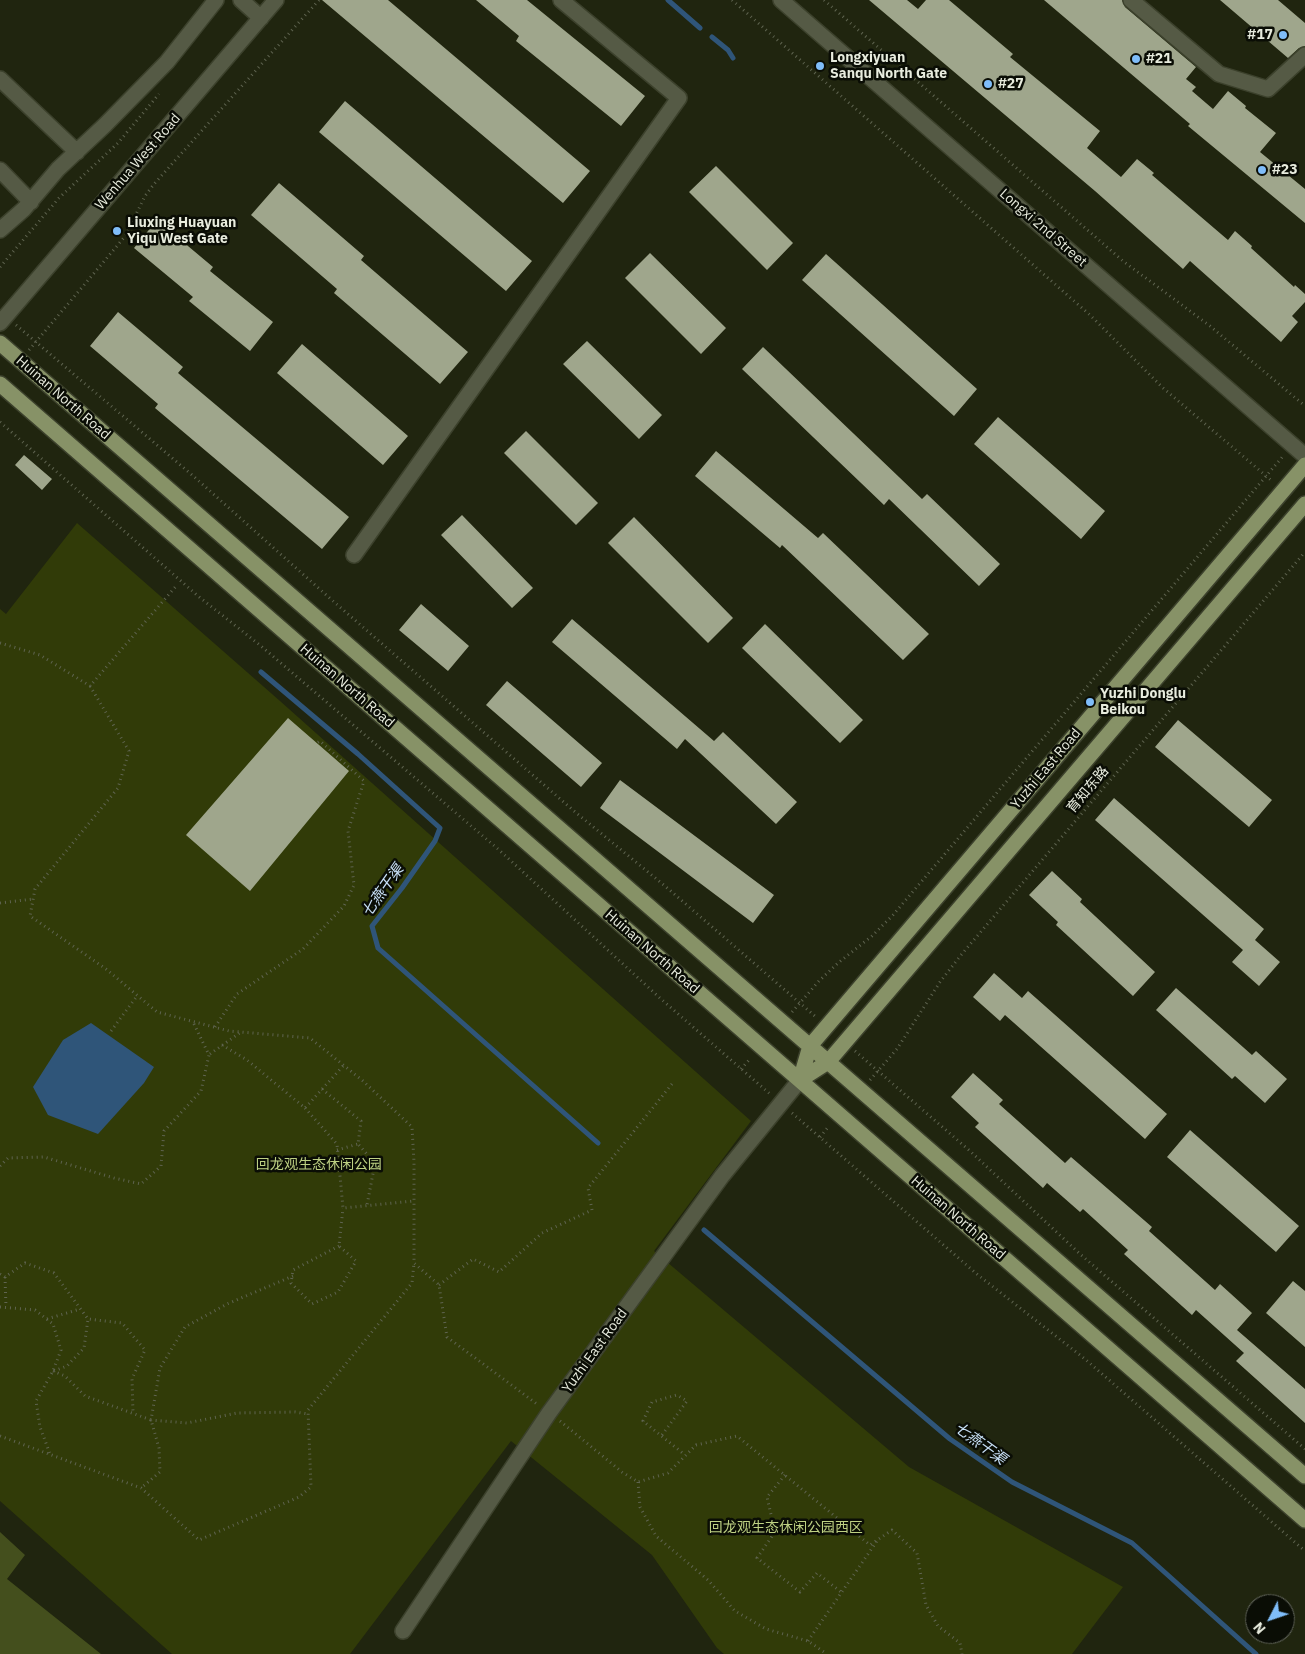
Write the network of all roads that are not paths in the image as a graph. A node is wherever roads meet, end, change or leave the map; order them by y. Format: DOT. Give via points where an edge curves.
graph roads {
  1 [pos="216,0"];
  2 [pos="241,0"];
  3 [pos="276,0"];
  4 [pos="561,0"];
  5 [pos="781,0"];
  6 [pos="1131,0"];
  7 [pos="261,18"];
  8 [pos="1305,55"];
  9 [pos="0,79"];
  10 [pos="77,152"];
  11 [pos="0,170"];
  12 [pos="31,202"];
  13 [pos="0,230"];
  14 [pos="3,320"];
  15 [pos="0,343"];
  16 [pos="0,384"];
  17 [pos="1305,456"];
  18 [pos="1305,465"];
  19 [pos="1305,504"];
  20 [pos="354,555"];
  21 [pos="810,1046"];
  22 [pos="828,1062"];
  23 [pos="800,1080"];
  24 [pos="1305,1476"];
  25 [pos="1305,1520"];
  26 [pos="403,1631"];
  1 -- 10 [label="street" via="167,62"];
  2 -- 7 [label="street"];
  3 -- 7 [label="street, Wenhua West Road"];
  4 -- 20 [label="street" via="679,98"];
  5 -- 17 [label="street, Longxi 2nd Street"];
  6 -- 8 [label="street" via="1219,74 1268,89"];
  7 -- 14 [label="street, Wenhua West Road"];
  9 -- 10 [label="street"];
  10 -- 12 [label="street"];
  11 -- 12 [label="street"];
  12 -- 13 [label="street"];
  15 -- 21 [label="main road, Huinan North Road"];
  16 -- 23 [label="main road, Huinan North Road"];
  18 -- 21 [label="main road, Yuzhi East Road"];
  19 -- 22 [label="main road, Yuzhi East Road"];
  21 -- 22 [label="main road, Huinan North Road"];
  21 -- 23 [label="main road, Yuzhi East Road"];
  22 -- 23 [label="main road, Yuzhi East Road"];
  22 -- 24 [label="main road, Huinan North Road"];
  23 -- 25 [label="main road, Huinan North Road"];
  23 -- 26 [label="street, Yuzhi East Road" via="722,1176 549,1413"];
}
